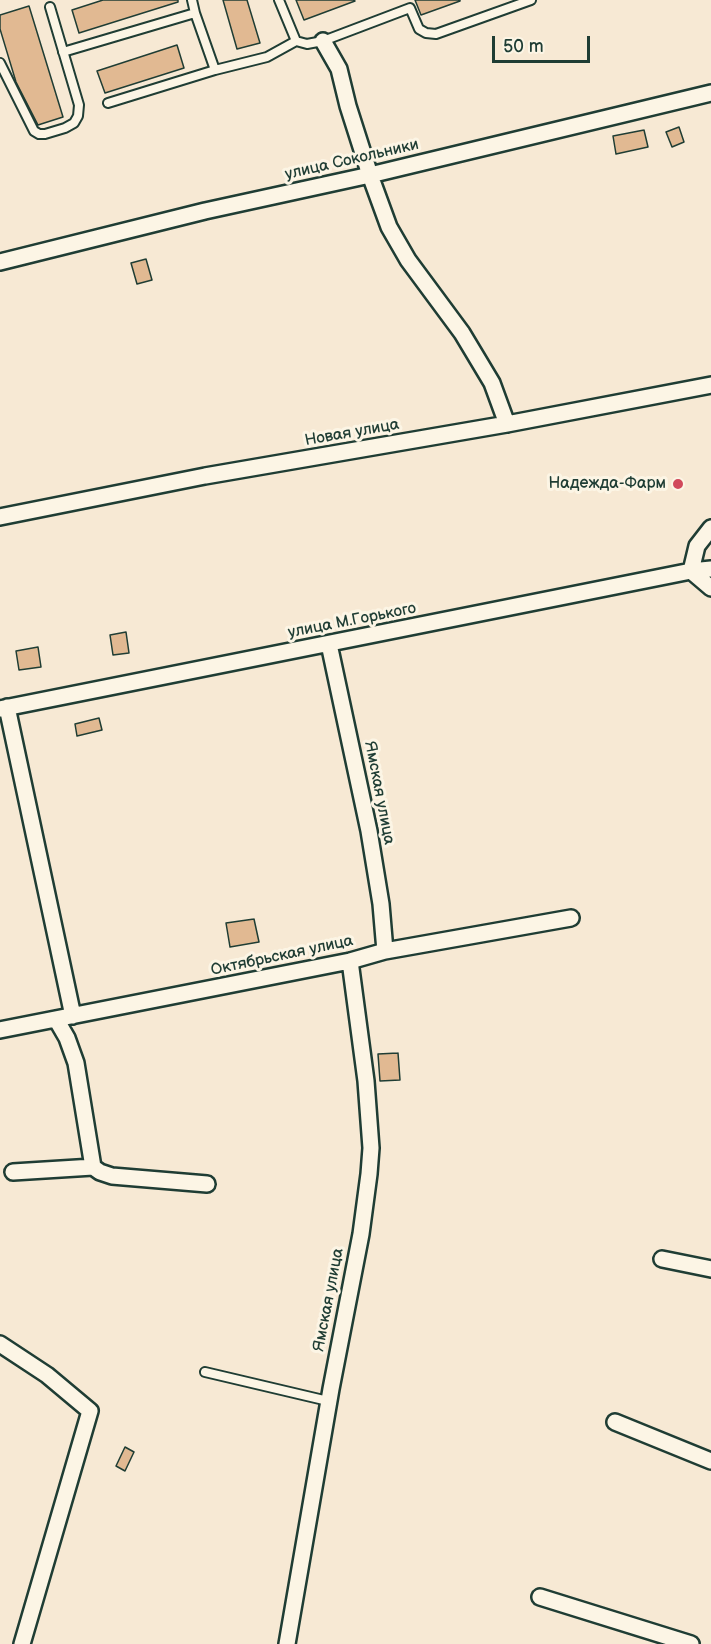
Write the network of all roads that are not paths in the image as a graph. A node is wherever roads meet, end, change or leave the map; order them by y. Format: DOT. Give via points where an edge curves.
graph roads {
  1 [pos="192,0"];
  2 [pos="279,0"];
  3 [pos="404,0"];
  4 [pos="528,0"];
  5 [pos="50,7"];
  6 [pos="410,8"];
  7 [pos="195,13"];
  8 [pos="296,41"];
  9 [pos="323,41"];
  10 [pos="63,52"];
  11 [pos="0,63"];
  12 [pos="215,70"];
  13 [pos="711,93"];
  14 [pos="108,104"];
  15 [pos="370,176"];
  16 [pos="0,262"];
  17 [pos="711,385"];
  18 [pos="507,424"];
  19 [pos="0,518"];
  20 [pos="711,528"];
  21 [pos="711,569"];
  22 [pos="691,571"];
  23 [pos="711,588"];
  24 [pos="329,644"];
  25 [pos="3,708"];
  26 [pos="570,918"];
  27 [pos="385,951"];
  28 [pos="350,961"];
  29 [pos="73,1016"];
  30 [pos="56,1019"];
  31 [pos="0,1030"];
  32 [pos="93,1167"];
  33 [pos="13,1172"];
  34 [pos="207,1184"];
  35 [pos="662,1259"];
  36 [pos="711,1269"];
  37 [pos="0,1344"];
  38 [pos="205,1372"];
  39 [pos="328,1401"];
  40 [pos="615,1422"];
  41 [pos="711,1461"];
  42 [pos="540,1597"];
  43 [pos="22,1644"];
  44 [pos="287,1644"];
  45 [pos="690,1644"];
  1 -- 7 [label="lane"];
  2 -- 8 [label="lane"];
  3 -- 6 [label="lane"];
  4 -- 6 [label="lane" via="436,34 419,29"];
  5 -- 10 [label="lane"];
  6 -- 9 [label="lane"];
  7 -- 10 [label="lane"];
  7 -- 12 [label="lane"];
  8 -- 9 [label="lane"];
  8 -- 12 [label="lane" via="267,57"];
  9 -- 15 [label="street" via="339,69"];
  10 -- 11 [label="lane" via="79,105 78,116 65,128 45,134 34,131"];
  12 -- 14 [label="lane"];
  13 -- 15 [label="street, улица Сокольники"];
  15 -- 16 [label="street, улица Сокольники" via="205,211"];
  15 -- 18 [label="street" via="389,227 492,383"];
  17 -- 18 [label="street, Новая улица"];
  18 -- 19 [label="street, Новая улица" via="205,476"];
  20 -- 22 [label="street" via="697,546"];
  21 -- 22 [label="street, улица М.Горького"];
  22 -- 23 [label="street"];
  22 -- 24 [label="street, улица М.Горького"];
  24 -- 25 [label="street, улица М.Горького"];
  24 -- 27 [label="street, Ямская улица" via="369,831"];
  25 -- 29 [label="street"];
  26 -- 27 [label="street, Октябрьская улица"];
  27 -- 28 [label="street, Октябрьская улица"];
  28 -- 29 [label="street, Октябрьская улица"];
  28 -- 39 [label="street, Ямская улица" via="371,1148 361,1234"];
  29 -- 30 [label="street, Октябрьская улица"];
  30 -- 31 [label="street, Октябрьская улица"];
  30 -- 32 [label="street" via="76,1064"];
  32 -- 33 [label="street"];
  32 -- 34 [label="street" via="112,1176"];
  35 -- 36 [label="street"];
  37 -- 43 [label="street" via="47,1375 90,1412"];
  38 -- 39 [label="lane"];
  39 -- 44 [label="street, Ямская улица"];
  40 -- 41 [label="street"];
  42 -- 45 [label="street"];
}
